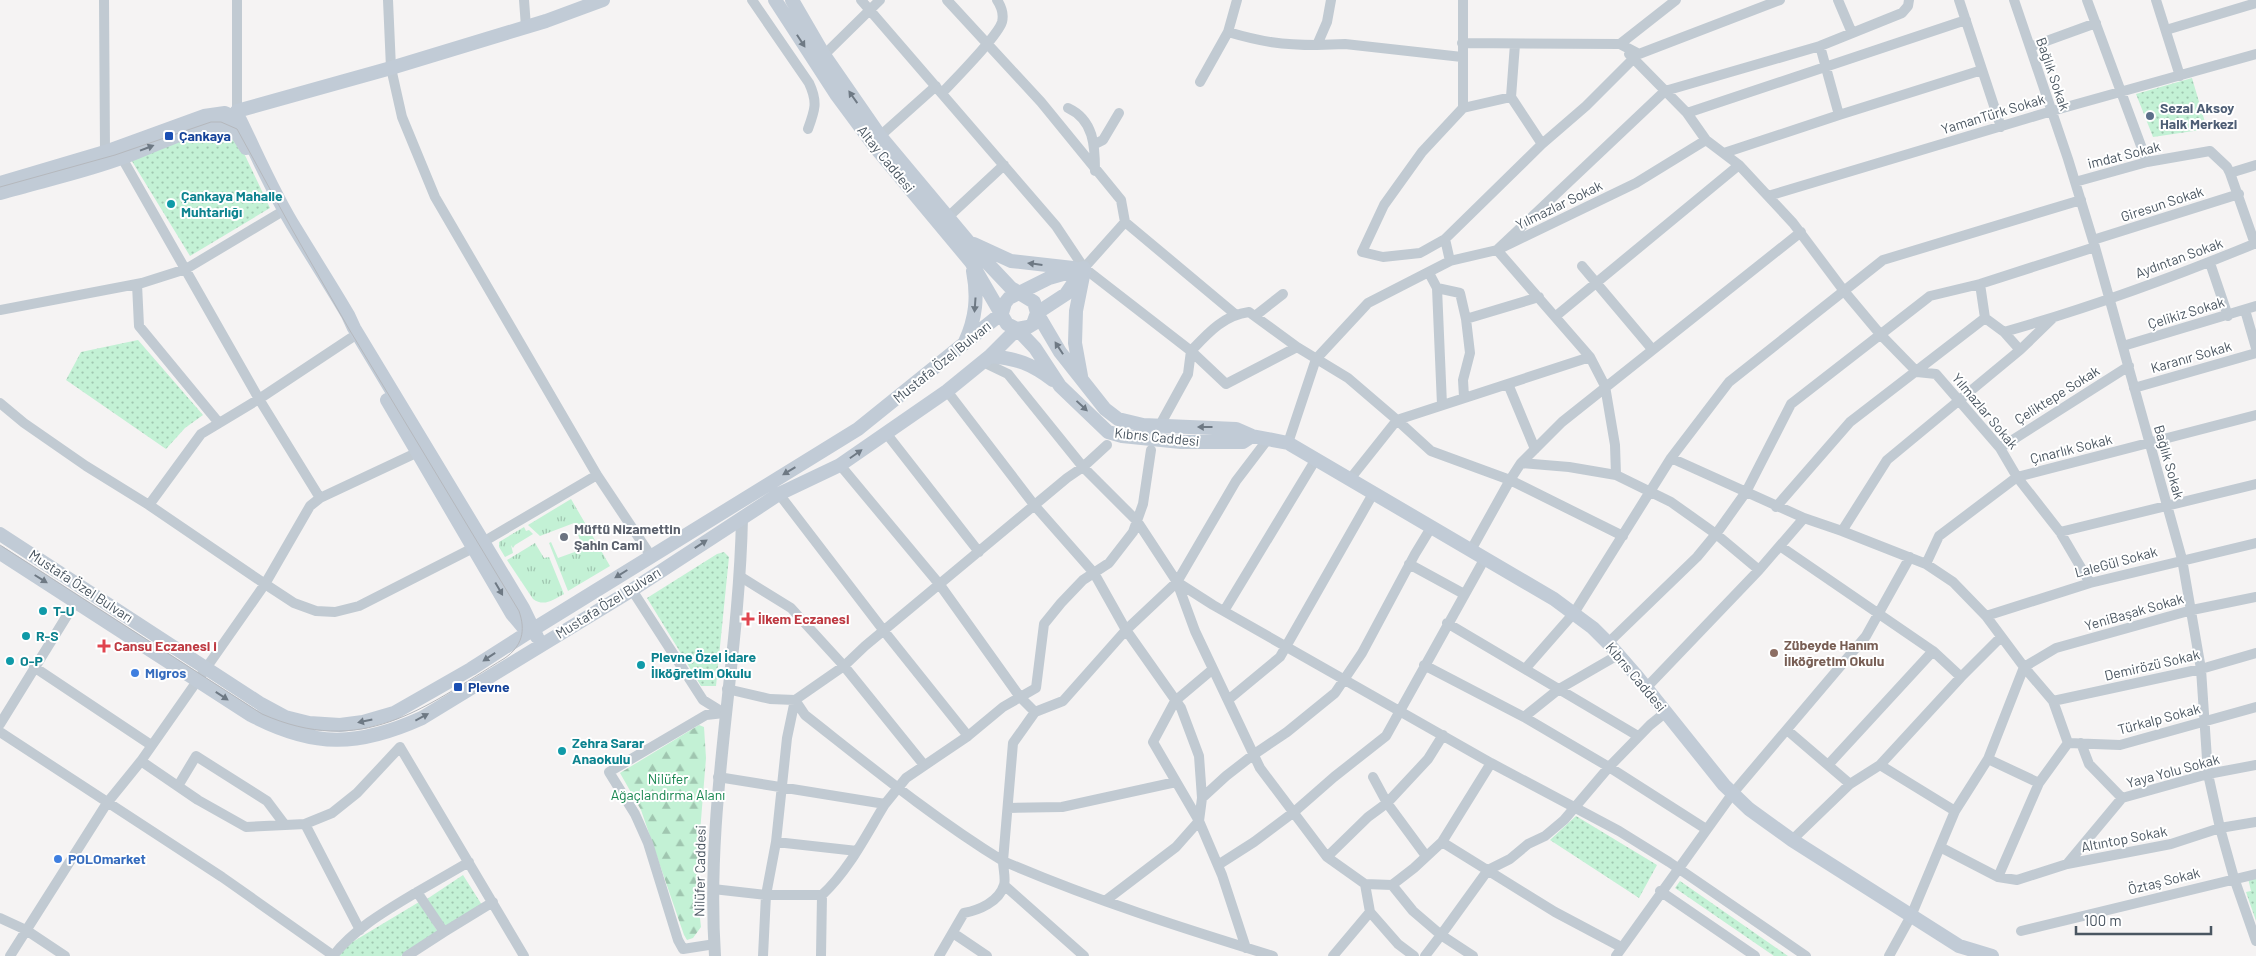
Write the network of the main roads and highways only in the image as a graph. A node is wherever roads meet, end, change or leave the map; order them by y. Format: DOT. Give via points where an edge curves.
graph roads {
  1 [pos="603,0"];
  2 [pos="775,0"];
  3 [pos="792,0"];
  4 [pos="233,119"];
  5 [pos="0,183"];
  6 [pos="0,193"];
  7 [pos="970,242"];
  8 [pos="971,262"];
  9 [pos="1084,268"];
  10 [pos="1019,295"];
  11 [pos="1002,313"];
  12 [pos="1037,313"];
  13 [pos="1017,329"];
  14 [pos="963,345"];
  15 [pos="986,359"];
  16 [pos="1082,379"];
  17 [pos="1060,386"];
  18 [pos="1252,436"];
  19 [pos="0,534"];
  20 [pos="479,545"];
  21 [pos="0,553"];
  22 [pos="532,630"];
  23 [pos="541,644"];
  24 [pos="1992,956"];
  1 -- 4 [label="main road"];
  2 -- 8 [label="main road, Altay Caddesi, one-way" via="836,94 876,148"];
  7 -- 3 [label="main road, Altay Caddesi, one-way" via="880,136 824,55"];
  4 -- 5 [label="main road" via="225,113 204,116 105,152"];
  6 -- 4 [label="main road, one-way" via="122,158 208,127 223,126"];
  4 -- 20 [label="main road" via="278,214 416,452"];
  4 -- 20 [label="main road" via="240,120 296,231"];
  9 -- 7 [label="main road, one-way" via="1011,260"];
  7 -- 10 [label="main road, Altay Caddesi"];
  8 -- 11 [label="main road, Altay Caddesi"];
  8 -- 14 [label="main road, one-way" via="976,309 973,325"];
  9 -- 10 [label="main road, Mustafa Özel Bulvarı" via="1050,278"];
  9 -- 12 [label="main road, Mustafa Özel Bulvarı" via="1066,294"];
  9 -- 16 [label="main road" via="1076,311 1075,344"];
  10 -- 11 [label="main road, Mustafa Özel Bulvarı" via="1005,303"];
  10 -- 12 [label="main road" via="1034,302"];
  11 -- 13 [label="main road" via="1006,324"];
  11 -- 14 [label="main road, Mustafa Özel Bulvarı"];
  12 -- 13 [label="main road, Mustafa Özel Bulvarı" via="1033,324"];
  16 -- 12 [label="main road, Kıbrıs Caddesi, one-way" via="1060,352"];
  13 -- 15 [label="main road, Mustafa Özel Bulvarı"];
  13 -- 17 [label="main road, Kıbrıs Caddesi" via="1035,348"];
  14 -- 22 [label="main road, Mustafa Özel Bulvarı, one-way" via="858,429"];
  15 -- 17 [label="main road" via="1016,358"];
  23 -- 15 [label="main road, Mustafa Özel Bulvarı, one-way" via="632,590 779,494 840,465 947,391"];
  18 -- 16 [label="main road, Kıbrıs Caddesi, one-way" via="1236,429 1143,425 1118,419"];
  17 -- 18 [label="main road, Kıbrıs Caddesi, one-way" via="1108,432 1122,436 1181,442 1243,442"];
  18 -- 24 [label="main road, Kıbrıs Caddesi" via="1288,443 1574,613 1608,643 1732,793 1749,809 1959,946"];
  22 -- 19 [label="main road, Mustafa Özel Bulvarı, one-way" via="471,670 394,713 340,725 309,723 261,704"];
  20 -- 22 [label="main road" via="517,620"];
  21 -- 23 [label="main road, Mustafa Özel Bulvarı, one-way" via="251,715 300,736 328,740 362,738 392,731 422,718"];
  22 -- 23 [label="main road"];
}
